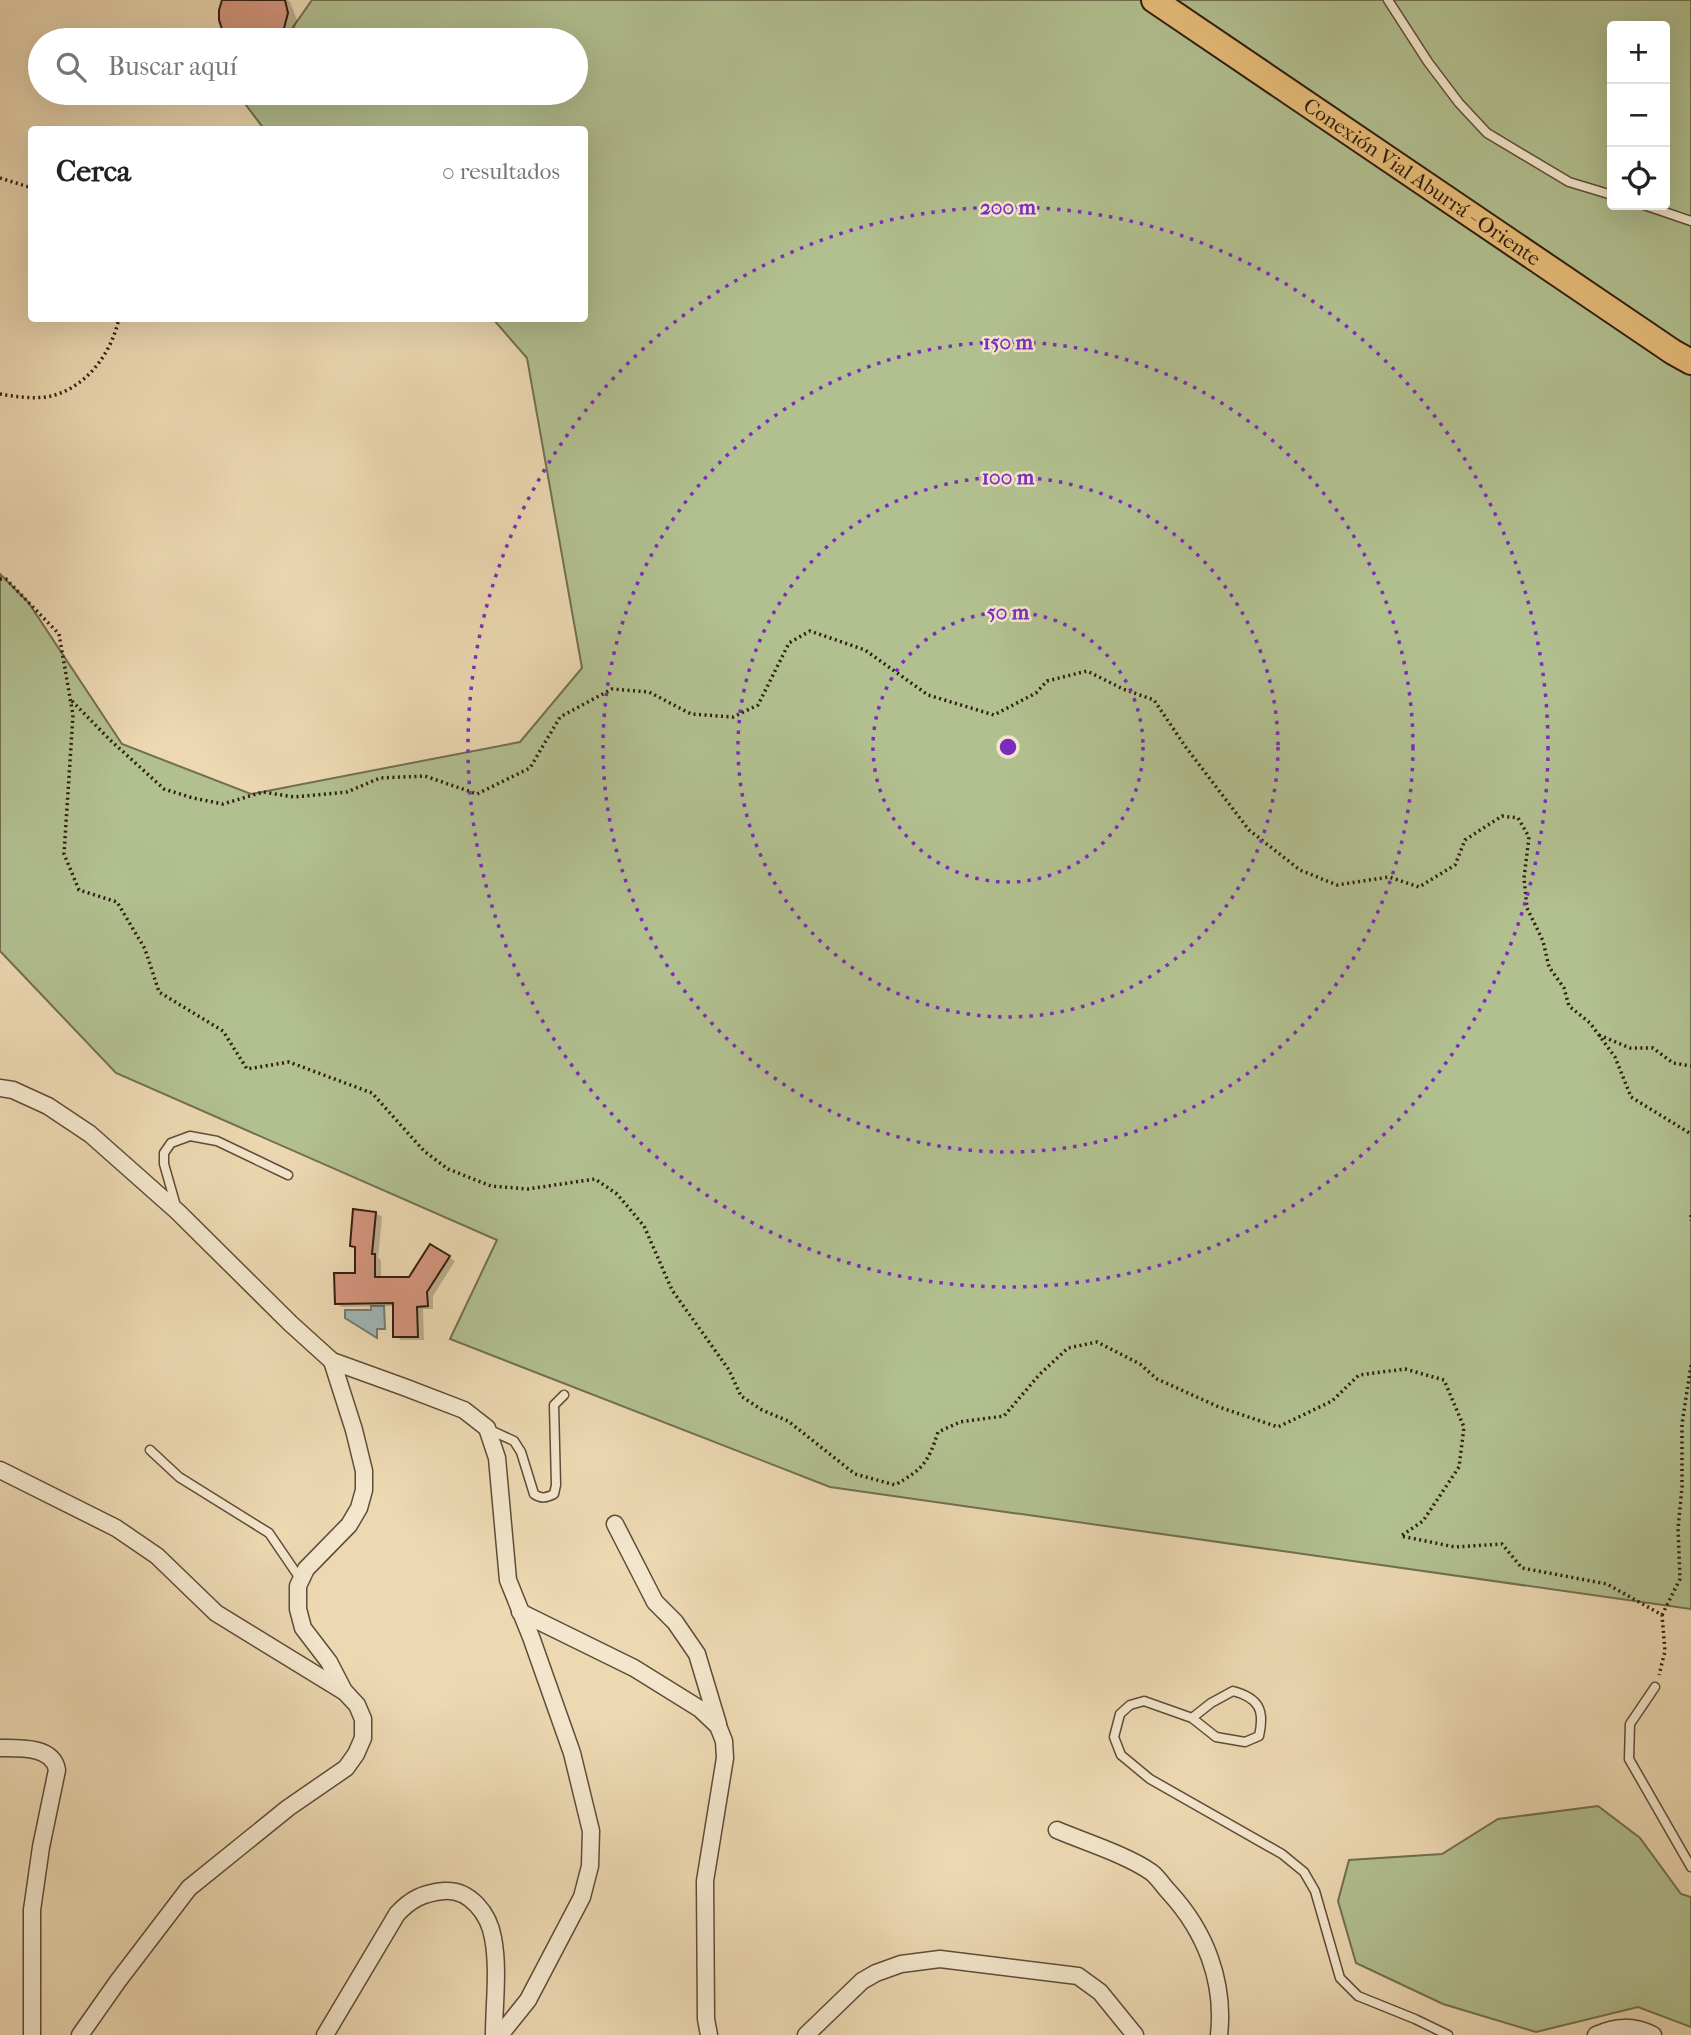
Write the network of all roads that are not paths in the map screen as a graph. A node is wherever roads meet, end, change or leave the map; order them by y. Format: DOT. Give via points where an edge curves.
graph roads {
  1 [pos="1154,0"];
  2 [pos="1388,0"];
  3 [pos="1607,193"];
  4 [pos="1659,210"];
  5 [pos="1691,221"];
  6 [pos="1691,362"];
  7 [pos="0,1088"];
  8 [pos="288,1175"];
  9 [pos="178,1212"];
  10 [pos="332,1361"];
  11 [pos="564,1395"];
  12 [pos="487,1428"];
  13 [pos="150,1450"];
  14 [pos="0,1469"];
  15 [pos="615,1524"];
  16 [pos="300,1580"];
  17 [pos="520,1612"];
  18 [pos="1655,1687"];
  19 [pos="344,1691"];
  20 [pos="1192,1718"];
  21 [pos="718,1726"];
  22 [pos="0,1748"];
  23 [pos="1057,1830"];
  24 [pos="1691,1867"];
  25 [pos="32,2035"];
  26 [pos="80,2035"];
  27 [pos="325,2035"];
  28 [pos="494,2035"];
  29 [pos="500,2035"];
  30 [pos="709,2035"];
  31 [pos="806,2035"];
  32 [pos="1135,2035"];
  33 [pos="1219,2035"];
  34 [pos="1448,2035"];
  35 [pos="1596,2035"];
  36 [pos="1653,2035"];
  1 -- 6 [label="main road, Conexión Vial Aburrá - Oriente"];
  2 -- 3 [label="lane" via="1459,103 1487,133 1569,182"];
  4 -- 5 [label="lane"];
  7 -- 9 [label="street" via="48,1106 90,1134"];
  8 -- 9 [label="lane" via="217,1141 190,1136 170,1143 164,1153"];
  9 -- 10 [label="street"];
  10 -- 12 [label="street" via="464,1410"];
  10 -- 16 [label="street" via="354,1430 365,1490 349,1525"];
  11 -- 12 [label="lane" via="554,1405 556,1485 547,1498 534,1494 514,1441"];
  12 -- 17 [label="street" via="497,1458 508,1580"];
  13 -- 16 [label="lane" via="180,1477 269,1533"];
  14 -- 19 [label="street" via="116,1528 157,1556 216,1613"];
  15 -- 21 [label="street" via="656,1602 697,1654"];
  16 -- 19 [label="street" via="298,1609 303,1628"];
  17 -- 21 [label="street" via="634,1668 700,1709"];
  17 -- 29 [label="street" via="572,1754 591,1831 590,1866 582,1897 528,2000"];
  18 -- 24 [label="lane" via="1630,1724 1629,1759"];
  19 -- 26 [label="street" via="363,1719 363,1738 346,1768 189,1888"];
  20 -- 20 [label="lane" via="1216,1737 1245,1741 1259,1735 1262,1721 1259,1706 1247,1695 1233,1691"];
  20 -- 34 [label="lane" via="1144,1702 1130,1705 1120,1714 1114,1737 1121,1755 1150,1779 1282,1854 1304,1872 1315,1891 1340,1978 1358,1996"];
  21 -- 30 [label="street" via="725,1758 705,1881"];
  22 -- 25 [label="street" via="35,1750 52,1758 57,1770 32,1910"];
  23 -- 33 [label="street" via="1152,1873 1185,1909 1205,1942 1215,1976"];
  27 -- 28 [label="street" via="397,1914 410,1900 453,1891 470,1897 486,1916 493,1937"];
  31 -- 32 [label="street" via="876,1973 940,1959 1078,1976 1100,1992"];
  35 -- 36 [label="street" via="1621,2027"];
}
